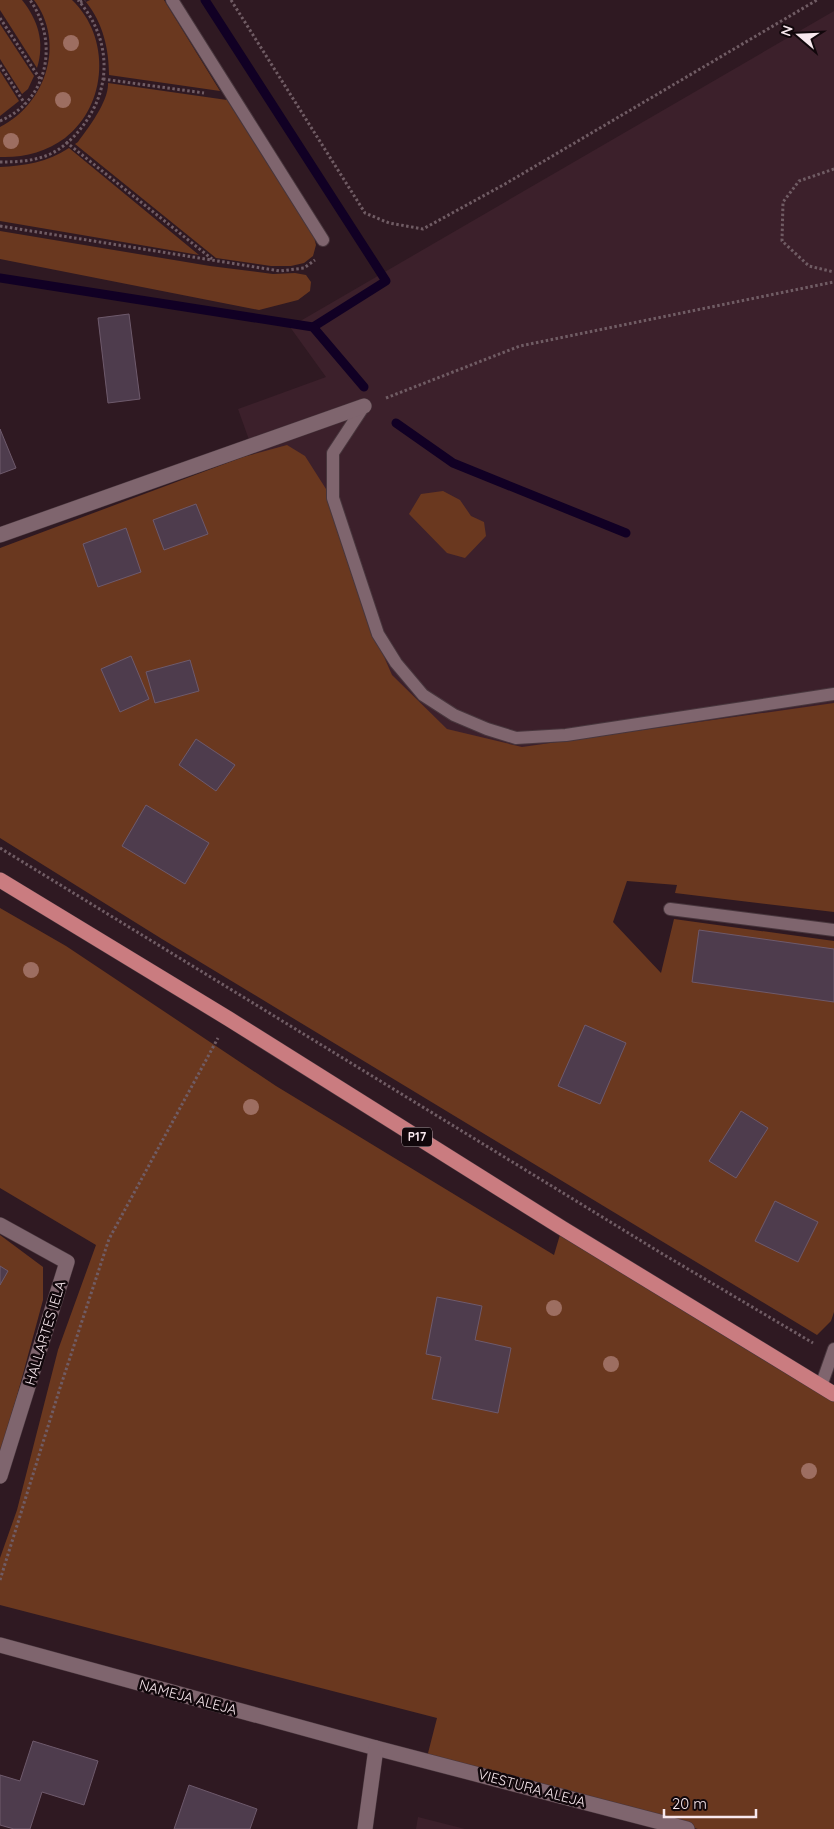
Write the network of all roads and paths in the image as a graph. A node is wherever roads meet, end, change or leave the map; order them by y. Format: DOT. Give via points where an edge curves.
graph roads {
  1 [pos="30,0"];
  2 [pos="85,0"];
  3 [pos="172,0"];
  4 [pos="231,0"];
  5 [pos="817,0"];
  6 [pos="79,1"];
  7 [pos="0,18"];
  8 [pos="0,65"];
  9 [pos="40,79"];
  10 [pos="103,79"];
  11 [pos="233,96"];
  12 [pos="25,104"];
  13 [pos="0,121"];
  14 [pos="66,142"];
  15 [pos="0,162"];
  16 [pos="834,169"];
  17 [pos="0,226"];
  18 [pos="323,240"];
  19 [pos="214,260"];
  20 [pos="834,272"];
  21 [pos="834,282"];
  22 [pos="364,406"];
  23 [pos="0,535"];
  24 [pos="834,694"];
  25 [pos="0,848"];
  26 [pos="0,880"];
  27 [pos="670,908"];
  28 [pos="834,930"];
  29 [pos="228,1019"];
  30 [pos="0,1226"];
  31 [pos="798,1334"];
  32 [pos="834,1349"];
  33 [pos="821,1386"];
  34 [pos="834,1394"];
  35 [pos="0,1476"];
  36 [pos="0,1580"];
  37 [pos="0,1646"];
  38 [pos="376,1748"];
  39 [pos="365,1829"];
  40 [pos="687,1829"];
  1 -- 9 [label="path" via="41,16 46,32 47,49"];
  2 -- 6 [label="path"];
  3 -- 11 [label="lane"];
  4 -- 5 [label="path" via="365,213 389,223 423,228 505,184"];
  6 -- 10 [label="path" via="99,33 104,53"];
  7 -- 9 [label="path"];
  8 -- 12 [label="path"];
  9 -- 12 [label="path"];
  10 -- 11 [label="path"];
  10 -- 14 [label="path" via="90,116"];
  11 -- 18 [label="lane"];
  12 -- 13 [label="path"];
  14 -- 15 [label="path" via="38,158"];
  14 -- 19 [label="path"];
  16 -- 20 [label="path" via="799,181 783,202 782,241 809,266"];
  17 -- 19 [label="path"];
  18 -- 19 [label="path" via="320,256 304,268 280,271"];
  21 -- 22 [label="path" via="520,346"];
  22 -- 23 [label="street"];
  22 -- 24 [label="lane" via="332,453 333,498 378,634 396,663 423,695 454,714 516,738 566,735"];
  25 -- 31 [label="path"];
  26 -- 29 [label="main road, P17"];
  27 -- 28 [label="lane"];
  29 -- 33 [label="main road, P17"];
  29 -- 36 [label="path" via="110,1239"];
  30 -- 35 [label="street, HALLARTES IELA" via="67,1262"];
  32 -- 33 [label="lane"];
  33 -- 34 [label="main road, P17"];
  37 -- 38 [label="street, NAMEJA ALEJA"];
  38 -- 39 [label="street"];
  38 -- 40 [label="street, VIESTURA ALEJA"];
}
